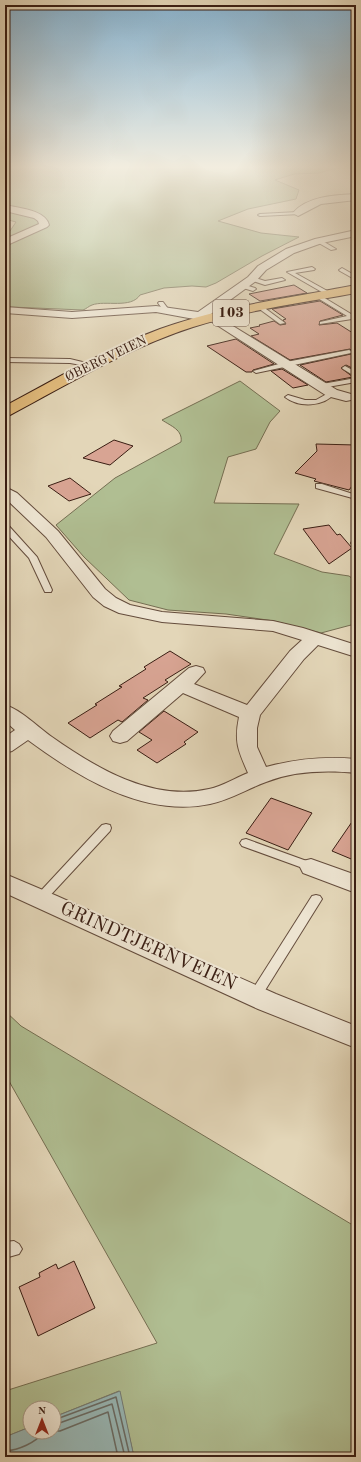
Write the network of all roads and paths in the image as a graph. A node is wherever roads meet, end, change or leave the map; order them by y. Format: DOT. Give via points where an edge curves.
graph roads {
  1 [pos="22,235"];
  2 [pos="350,235"];
  3 [pos="319,241"];
  4 [pos="5,243"];
  5 [pos="333,249"];
  6 [pos="312,269"];
  7 [pos="342,270"];
  8 [pos="356,278"];
  9 [pos="282,280"];
  10 [pos="252,284"];
  11 [pos="356,289"];
  12 [pos="323,295"];
  13 [pos="260,307"];
  14 [pos="5,310"];
  15 [pos="204,318"];
  16 [pos="355,319"];
  17 [pos="282,323"];
  18 [pos="322,323"];
  19 [pos="338,326"];
  20 [pos="349,352"];
  21 [pos="5,360"];
  22 [pos="287,364"];
  23 [pos="92,365"];
  24 [pos="345,368"];
  25 [pos="256,372"];
  26 [pos="356,375"];
  27 [pos="356,380"];
  28 [pos="327,389"];
  29 [pos="288,397"];
  30 [pos="351,397"];
  31 [pos="5,412"];
  32 [pos="319,486"];
  33 [pos="5,492"];
  34 [pos="356,496"];
  35 [pos="5,527"];
  36 [pos="48,590"];
  37 [pos="314,638"];
  38 [pos="356,651"];
  39 [pos="196,672"];
  40 [pos="180,685"];
  41 [pos="5,711"];
  42 [pos="250,714"];
  43 [pos="28,730"];
  44 [pos="120,736"];
  45 [pos="5,746"];
  46 [pos="356,766"];
  47 [pos="260,776"];
  48 [pos="106,828"];
  49 [pos="246,843"];
  50 [pos="311,867"];
  51 [pos="5,883"];
  52 [pos="356,884"];
  53 [pos="41,898"];
  54 [pos="316,899"];
  55 [pos="256,996"];
  56 [pos="356,1037"];
  1 -- 4 [label="street"];
  2 -- 3 [label="street"];
  3 -- 5 [label="lane"];
  3 -- 10 [label="street" via="290,251 262,268"];
  6 -- 12 [label="lane" via="290,272"];
  7 -- 8 [label="lane"];
  9 -- 10 [label="lane"];
  10 -- 15 [label="street" via="242,286"];
  11 -- 12 [label="main road, ØBERGVEIEN / 103"];
  12 -- 13 [label="main road, ØBERGVEIEN / 103"];
  12 -- 16 [label="lane"];
  13 -- 15 [label="main road, ØBERGVEIEN / 103"];
  13 -- 17 [label="lane"];
  14 -- 15 [label="street, ØBERGVEIEN" via="72,315 163,306"];
  15 -- 22 [label="street, ØBERGVEIEN"];
  15 -- 23 [label="main road, ØBERGVEIEN / 103" via="150,337"];
  16 -- 18 [label="lane"];
  16 -- 19 [label="lane"];
  20 -- 22 [label="lane"];
  21 -- 23 [label="lane"];
  22 -- 25 [label="lane"];
  22 -- 28 [label="street, ØBERGVEIEN"];
  23 -- 31 [label="main road, ØBERGVEIEN / 103"];
  24 -- 26 [label="lane"];
  27 -- 28 [label="lane"];
  28 -- 29 [label="lane" via="327,398 317,402 299,401"];
  28 -- 30 [label="street, ØBERGVEIEN"];
  32 -- 34 [label="lane"];
  33 -- 37 [label="street" via="52,534 99,593 110,602 139,613 273,626"];
  35 -- 36 [label="lane" via="33,557"];
  37 -- 38 [label="street"];
  37 -- 42 [label="street" via="297,655"];
  39 -- 40 [label="street"];
  40 -- 42 [label="street"];
  40 -- 44 [label="street"];
  41 -- 43 [label="street"];
  42 -- 47 [label="street" via="246,728 247,747"];
  43 -- 45 [label="street"];
  43 -- 47 [label="street" via="74,761 107,779 148,795 185,799 212,796"];
  46 -- 47 [label="street" via="307,766"];
  48 -- 53 [label="lane, GRINDTJERNVEIEN"];
  49 -- 50 [label="lane"];
  50 -- 52 [label="street"];
  51 -- 53 [label="street, GRINDTJERNVEIEN"];
  53 -- 55 [label="street, GRINDTJERNVEIEN"];
  54 -- 55 [label="lane, GRINDTJERNVEIEN"];
  55 -- 56 [label="street, GRINDTJERNVEIEN"];
}
